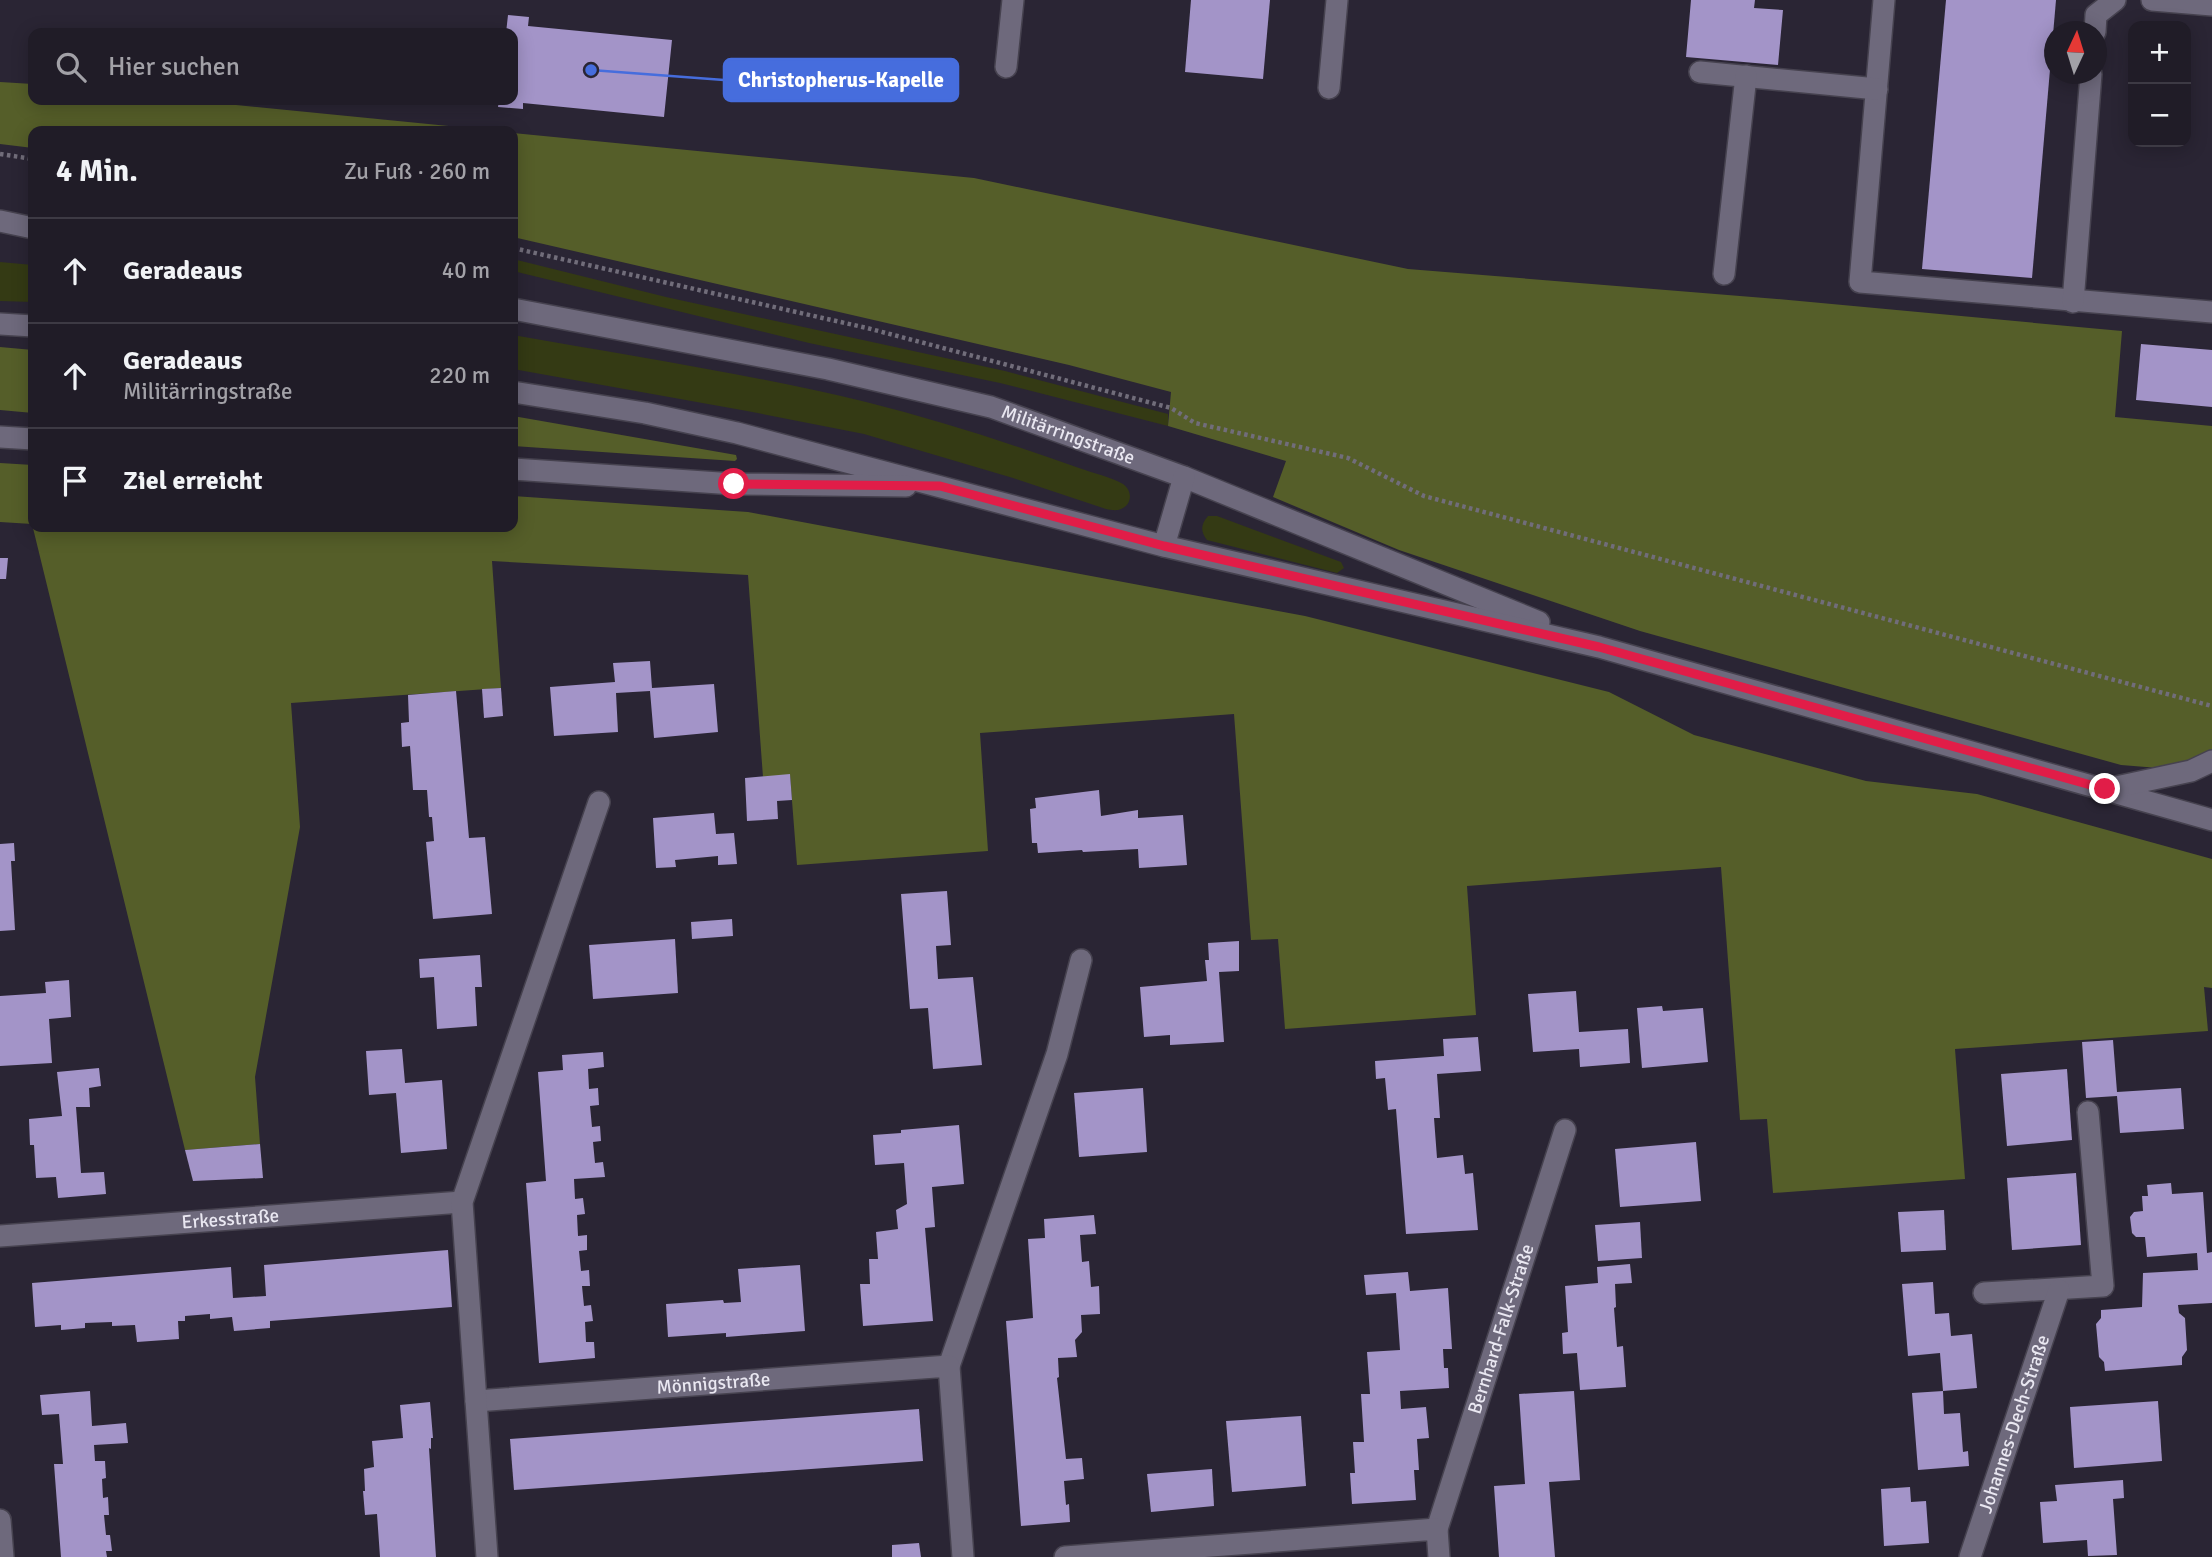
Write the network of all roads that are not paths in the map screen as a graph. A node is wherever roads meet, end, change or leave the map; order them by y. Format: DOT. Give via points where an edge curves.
graph roads {
  1 [pos="1013,0"];
  2 [pos="1337,0"];
  3 [pos="1884,0"];
  4 [pos="2115,0"];
  5 [pos="2152,0"];
  6 [pos="2212,5"];
  7 [pos="2096,21"];
  8 [pos="1006,67"];
  9 [pos="1700,72"];
  10 [pos="1746,76"];
  11 [pos="2090,84"];
  12 [pos="1329,88"];
  13 [pos="1877,89"];
  14 [pos="0,221"];
  15 [pos="28,228"];
  16 [pos="0,229"];
  17 [pos="28,229"];
  18 [pos="1724,274"];
  19 [pos="2073,302"];
  20 [pos="518,310"];
  21 [pos="2212,312"];
  22 [pos="0,324"];
  23 [pos="28,326"];
  24 [pos="518,393"];
  25 [pos="0,437"];
  26 [pos="28,439"];
  27 [pos="518,470"];
  28 [pos="1184,477"];
  29 [pos="940,486"];
  30 [pos="1164,546"];
  31 [pos="1599,647"];
  32 [pos="2212,761"];
  33 [pos="2105,789"];
  34 [pos="599,802"];
  35 [pos="2212,820"];
  36 [pos="1081,960"];
  37 [pos="2088,1112"];
  38 [pos="1565,1130"];
  39 [pos="462,1202"];
  40 [pos="0,1236"];
  41 [pos="2059,1290"];
  42 [pos="1984,1293"];
  43 [pos="949,1366"];
  44 [pos="476,1401"];
  45 [pos="0,1520"];
  46 [pos="1437,1529"];
  47 [pos="3,1557"];
  48 [pos="487,1557"];
  49 [pos="963,1557"];
  50 [pos="1065,1557"];
  51 [pos="1439,1557"];
  52 [pos="1970,1557"];
  1 -- 8 [label="street"];
  2 -- 12 [label="street"];
  3 -- 13 [label="street"];
  4 -- 7 [label="street" via="2096,15"];
  5 -- 6 [label="street"];
  9 -- 10 [label="street"];
  10 -- 13 [label="street"];
  10 -- 18 [label="street"];
  11 -- 19 [label="street"];
  13 -- 19 [label="street" via="1860,282"];
  14 -- 15 [label="street"];
  16 -- 17 [label="street"];
  19 -- 21 [label="street"];
  20 -- 28 [label="street, Militärringstraße" via="828,369 991,407"];
  22 -- 23 [label="street"];
  24 -- 29 [label="street, Militärringstraße" via="737,433"];
  25 -- 26 [label="street"];
  27 -- 29 [label="street" via="734,484"];
  28 -- 30 [label="street"];
  28 -- 31 [label="street, Militärringstraße"];
  29 -- 30 [label="street, Militärringstraße"];
  30 -- 31 [label="street, Militärringstraße"];
  31 -- 33 [label="street, Militärringstraße"];
  32 -- 33 [label="street" via="2191,771"];
  33 -- 35 [label="street, Militärringstraße"];
  34 -- 39 [label="street"];
  36 -- 43 [label="street" via="1057,1054"];
  37 -- 41 [label="street" via="2103,1286"];
  38 -- 46 [label="street, Bernhard-Falk-Straße"];
  39 -- 40 [label="street, Erkesstraße"];
  39 -- 44 [label="street"];
  41 -- 42 [label="street"];
  41 -- 52 [label="street, Johannes-Dech-Straße"];
  43 -- 44 [label="street, Mönnigstraße"];
  43 -- 49 [label="street"];
  44 -- 48 [label="street"];
  45 -- 47 [label="street"];
  46 -- 50 [label="street"];
  46 -- 51 [label="street, Bernhard-Falk-Straße"];
}
